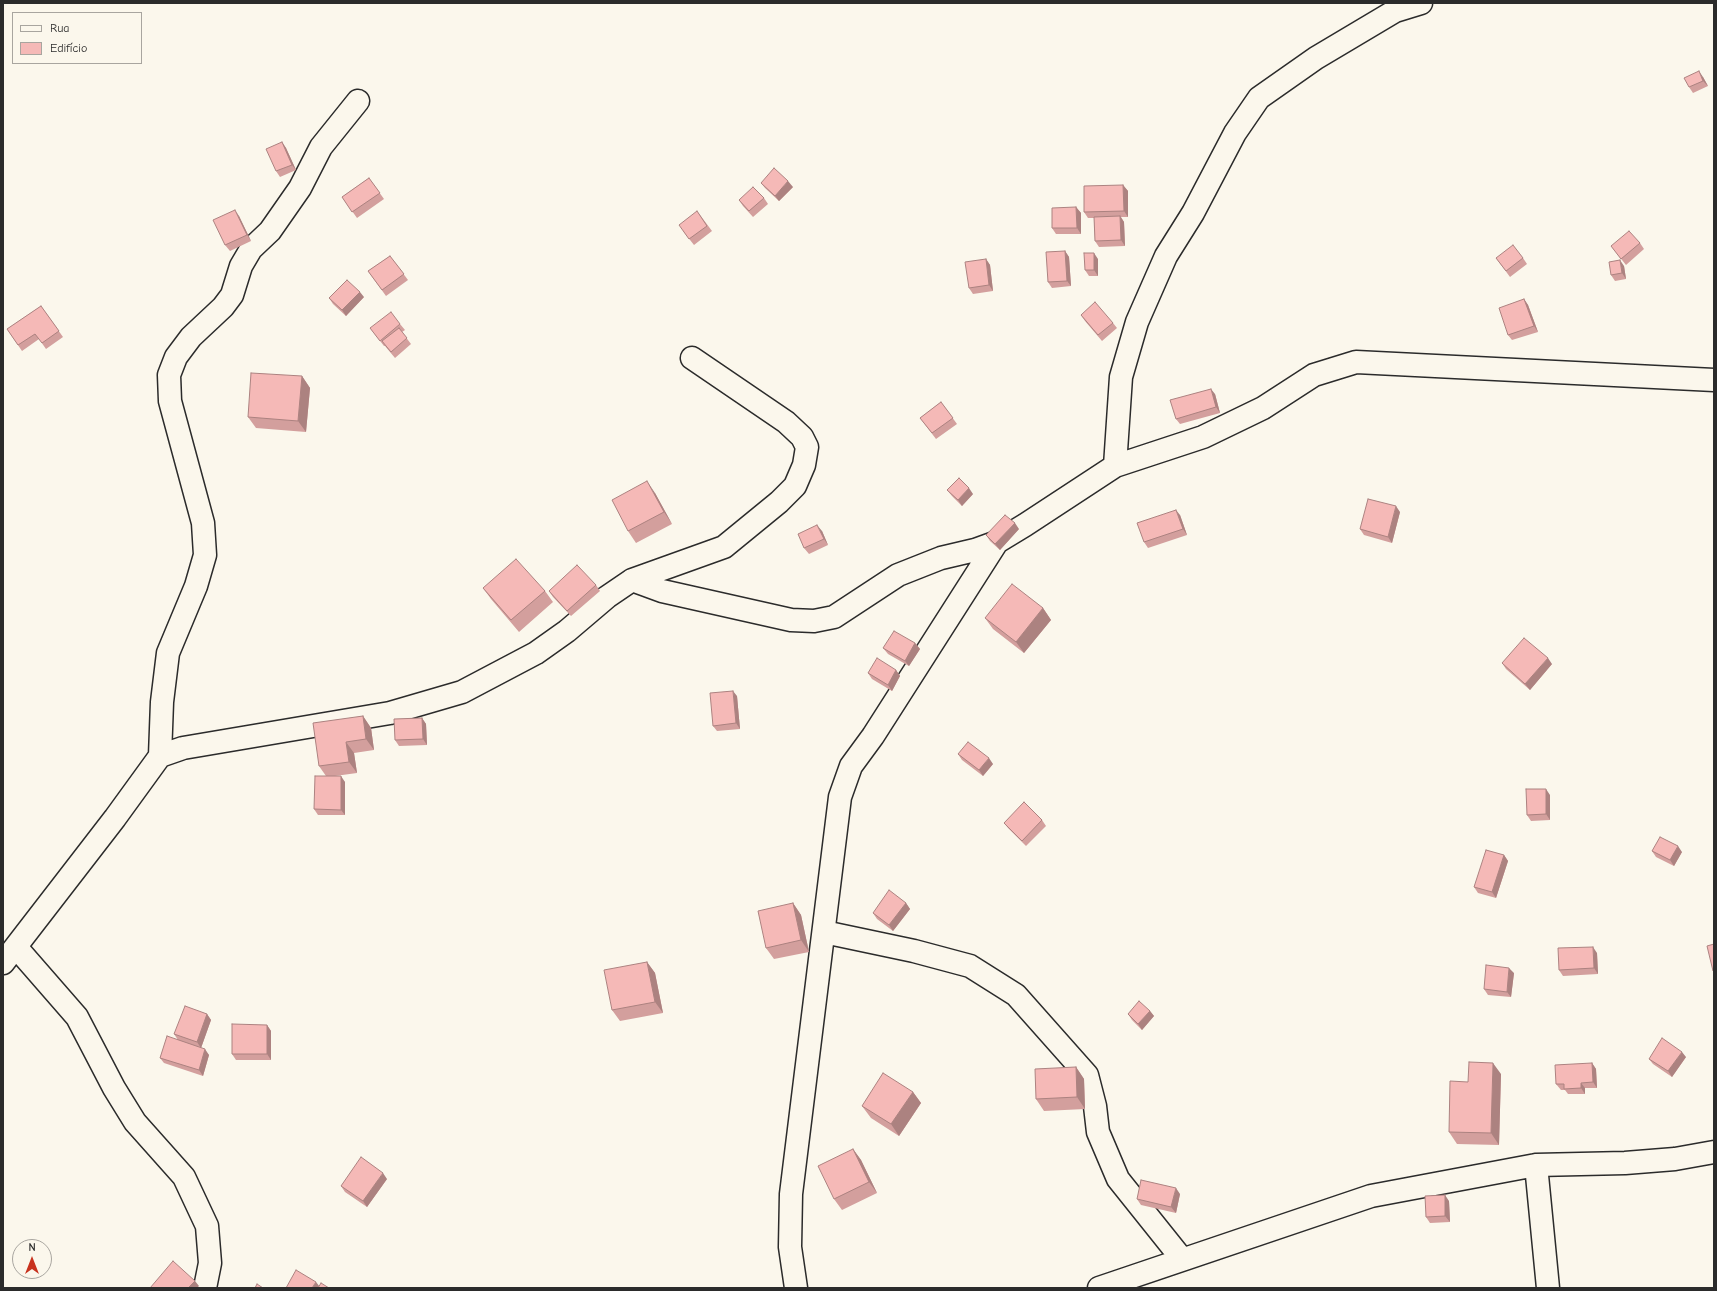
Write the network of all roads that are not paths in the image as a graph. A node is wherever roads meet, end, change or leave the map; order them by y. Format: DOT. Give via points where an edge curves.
graph roads {
  1 [pos="1421,3"];
  2 [pos="358,101"];
  3 [pos="692,358"];
  4 [pos="1714,380"];
  5 [pos="1115,466"];
  6 [pos="998,542"];
  7 [pos="632,580"];
  8 [pos="160,756"];
  9 [pos="824,932"];
  10 [pos="9,955"];
  11 [pos="1714,1152"];
  12 [pos="1536,1165"];
  13 [pos="1182,1259"];
  14 [pos="205,1288"];
  15 [pos="796,1288"];
  16 [pos="1099,1288"];
  17 [pos="1548,1288"];
  1 -- 5 [label="street" via="1395,11 1316,58 1259,98 1235,133 1192,214 1166,256 1137,322 1121,377"];
  2 -- 8 [label="street" via="321,147 300,188 274,225 251,249 241,266 232,295 191,337 176,357 169,375 170,401 203,523 205,555 196,586 168,653 162,702"];
  3 -- 7 [label="street" via="786,422 802,437 806,447 804,465 795,486 724,547"];
  4 -- 5 [label="street" via="1356,362 1314,375 1263,408 1203,437"];
  5 -- 6 [label="street"];
  6 -- 7 [label="street" via="941,558 898,575 834,617 814,621 790,620 662,591"];
  6 -- 9 [label="street" via="851,766 840,797"];
  7 -- 8 [label="street" via="536,653 462,692 390,713 183,748"];
  8 -- 10 [label="street"];
  9 -- 13 [label="street" via="914,950 970,966 1016,995 1087,1075 1098,1132 1118,1179"];
  9 -- 15 [label="street" via="790,1194 790,1247"];
  10 -- 14 [label="street" via="77,1017 135,1122 184,1177 207,1226 210,1263"];
  11 -- 12 [label="street" via="1674,1159 1625,1163"];
  12 -- 13 [label="street" via="1371,1196"];
  12 -- 17 [label="street"];
  13 -- 16 [label="street"];
}
